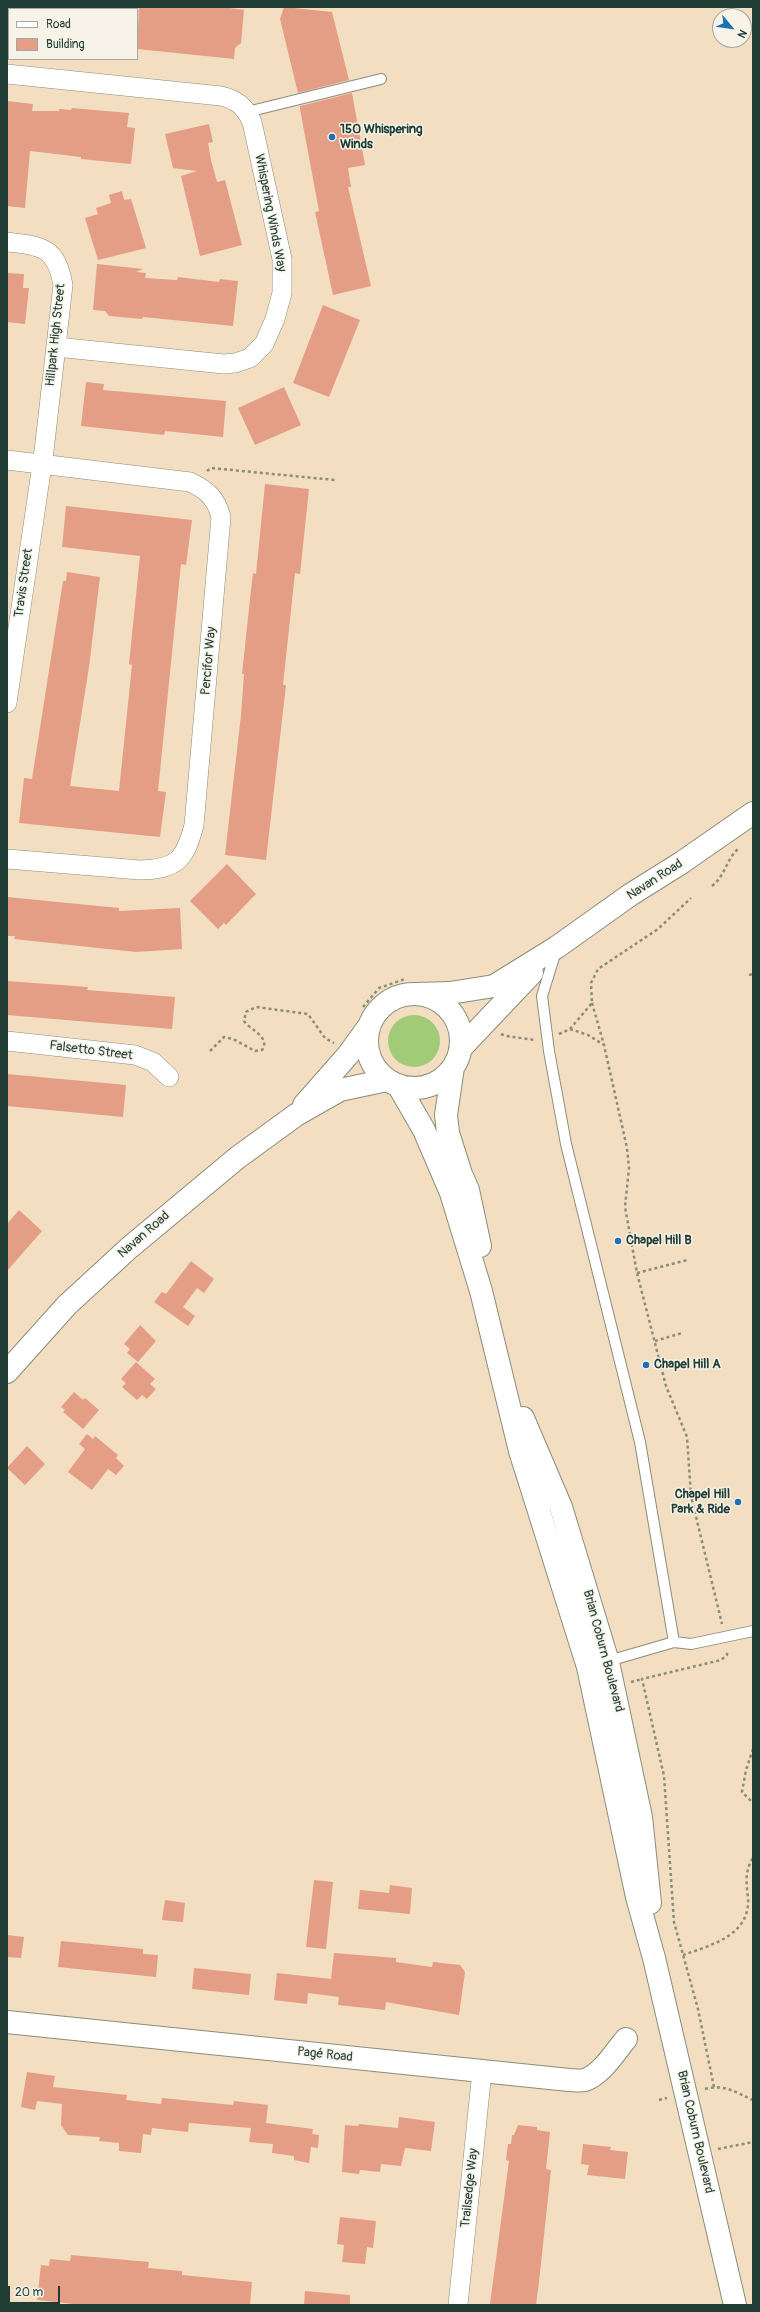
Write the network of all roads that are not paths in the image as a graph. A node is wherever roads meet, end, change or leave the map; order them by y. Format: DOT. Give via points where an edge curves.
graph roads {
  1 [pos="7,74"];
  2 [pos="381,79"];
  3 [pos="248,112"];
  4 [pos="7,242"];
  5 [pos="56,347"];
  6 [pos="7,460"];
  7 [pos="41,464"];
  8 [pos="7,703"];
  9 [pos="753,813"];
  10 [pos="7,859"];
  11 [pos="557,947"];
  12 [pos="414,986"];
  13 [pos="365,1018"];
  14 [pos="7,1041"];
  15 [pos="457,1058"];
  16 [pos="169,1077"];
  17 [pos="392,1082"];
  18 [pos="296,1115"];
  19 [pos="481,1291"];
  20 [pos="7,1372"];
  21 [pos="753,1632"];
  22 [pos="674,1642"];
  23 [pos="598,1664"];
  24 [pos="7,2022"];
  25 [pos="626,2039"];
  26 [pos="482,2071"];
  27 [pos="458,2305"];
  28 [pos="735,2305"];
  1 -- 3 [label="street" via="221,96 234,99"];
  2 -- 3 [label="lane"];
  3 -- 5 [label="street, Whispering Winds Way" via="282,259 283,278 275,319 264,344 250,358 224,364"];
  4 -- 5 [label="street, Hillpark High Street" via="41,248 54,257 60,267 63,285"];
  5 -- 7 [label="street, Hillpark High Street"];
  6 -- 7 [label="street, Percifor Way"];
  7 -- 8 [label="street, Travis Street"];
  7 -- 10 [label="street, Percifor Way" via="190,482 205,490 217,502 221,517 194,826 183,857 174,864 157,870"];
  9 -- 11 [label="main road, Navan Road"];
  11 -- 12 [label="main road, Navan Road" via="494,986 450,993"];
  11 -- 15 [label="main road, Navan Road"];
  11 -- 22 [label="lane" via="542,996 547,1038 566,1144 640,1442"];
  12 -- 13 [label="main road" via="382,1006 374,1015"];
  12 -- 15 [label="main road" via="451,1011 458,1023 461,1036"];
  13 -- 17 [label="main road" via="370,1056 378,1072"];
  13 -- 18 [label="main road, Navan Road"];
  14 -- 16 [label="street, Falsetto Street" via="135,1055 153,1062"];
  15 -- 17 [label="main road" via="443,1078 430,1085 415,1088"];
  15 -- 19 [label="main road, Brian Coburn Boulevard" via="446,1115 452,1149 468,1190 474,1214 480,1246"];
  17 -- 18 [label="main road, Navan Road" via="340,1090"];
  17 -- 19 [label="main road, Brian Coburn Boulevard" via="424,1130 451,1193"];
  18 -- 20 [label="main road, Navan Road" via="190,1196 129,1248 67,1305"];
  19 -- 23 [label="main road, Brian Coburn Boulevard" via="520,1451"];
  21 -- 22 [label="lane" via="691,1644"];
  22 -- 23 [label="lane"];
  23 -- 28 [label="main road, Brian Coburn Boulevard" via="637,1897 654,1958"];
  24 -- 26 [label="main road, Pagé Road"];
  25 -- 26 [label="main road, Pagé Road" via="600,2068 584,2080"];
  26 -- 27 [label="street, Trailsedge Way"];
}
